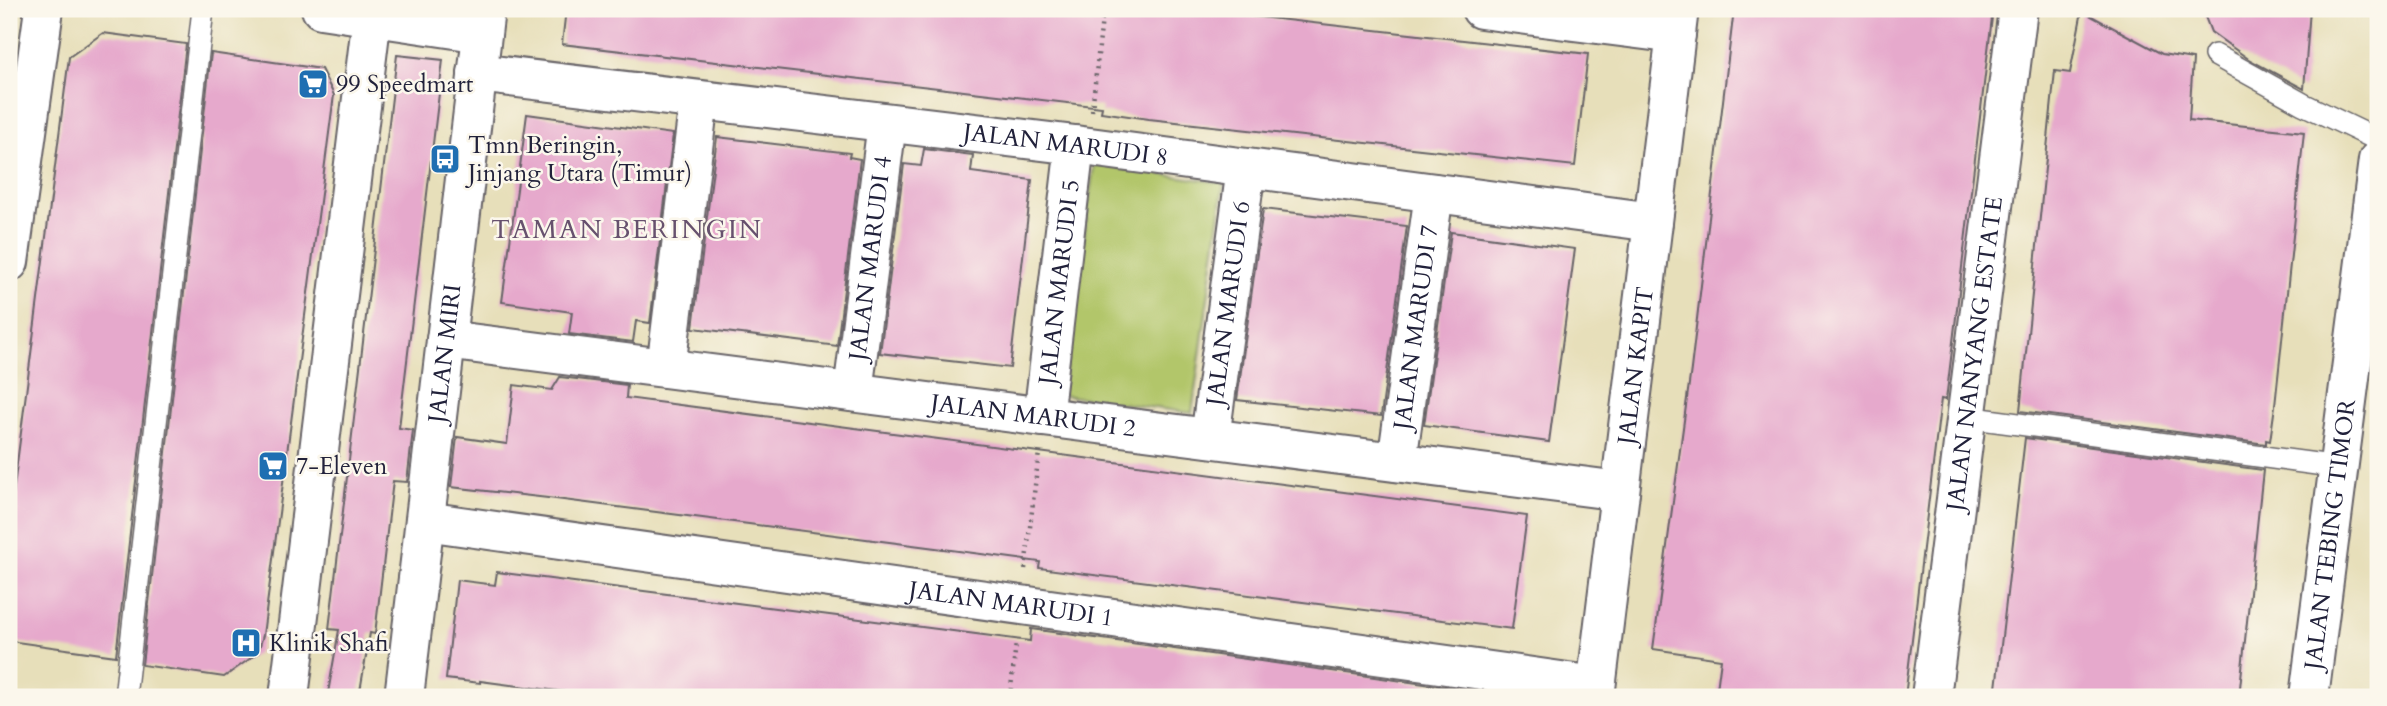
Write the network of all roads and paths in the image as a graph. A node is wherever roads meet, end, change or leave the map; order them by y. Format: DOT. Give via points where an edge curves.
graph roads {
  1 [pos="44,9"];
  2 [pos="203,9"];
  3 [pos="321,9"];
  4 [pos="1102,9"];
  5 [pos="1481,9"];
  6 [pos="2018,9"];
  7 [pos="372,16"];
  8 [pos="483,21"];
  9 [pos="1677,21"];
  10 [pos="2215,55"];
  11 [pos="477,73"];
  12 [pos="699,100"];
  13 [pos="887,124"];
  14 [pos="2378,140"];
  15 [pos="1074,145"];
  16 [pos="16,150"];
  17 [pos="2378,160"];
  18 [pos="1246,168"];
  19 [pos="1434,193"];
  20 [pos="1653,222"];
  21 [pos="9,262"];
  22 [pos="446,340"];
  23 [pos="667,368"];
  24 [pos="853,392"];
  25 [pos="1043,416"];
  26 [pos="1966,417"];
  27 [pos="1210,438"];
  28 [pos="1397,462"];
  29 [pos="2339,467"];
  30 [pos="1620,491"];
  31 [pos="425,521"];
  32 [pos="1021,605"];
  33 [pos="1596,692"];
  34 [pos="125,697"];
  35 [pos="289,697"];
  36 [pos="404,697"];
  37 [pos="1010,697"];
  38 [pos="1931,697"];
  39 [pos="2309,697"];
  1 -- 16 [label="street"];
  2 -- 34 [label="lane"];
  3 -- 7 [label="street"];
  4 -- 15 [label="path" via="1091,116"];
  5 -- 9 [label="street"];
  6 -- 26 [label="street, JALAN NANYANG ESTATE"];
  7 -- 8 [label="street"];
  7 -- 35 [label="street"];
  8 -- 11 [label="street, JALAN MIRI"];
  9 -- 20 [label="street, JALAN KAPIT"];
  10 -- 14 [label="lane"];
  11 -- 12 [label="street, JALAN MARUDI 8"];
  11 -- 22 [label="street, JALAN MIRI"];
  12 -- 13 [label="street, JALAN MARUDI 8"];
  12 -- 23 [label="street"];
  13 -- 15 [label="street, JALAN MARUDI 8"];
  13 -- 24 [label="street, JALAN MARUDI 4"];
  15 -- 18 [label="street, JALAN MARUDI 8"];
  15 -- 25 [label="street, JALAN MARUDI 5"];
  16 -- 21 [label="street"];
  17 -- 29 [label="street, JALAN TEBING TIMOR"];
  18 -- 19 [label="street, JALAN MARUDI 8"];
  18 -- 27 [label="street, JALAN MARUDI 6"];
  19 -- 20 [label="street, JALAN MARUDI 8"];
  19 -- 28 [label="street, JALAN MARUDI 7"];
  20 -- 30 [label="street, JALAN KAPIT"];
  22 -- 23 [label="street, JALAN MARUDI 2"];
  22 -- 31 [label="street, JALAN MIRI"];
  23 -- 24 [label="street, JALAN MARUDI 2"];
  24 -- 25 [label="street, JALAN MARUDI 2"];
  25 -- 27 [label="street, JALAN MARUDI 2"];
  25 -- 32 [label="path"];
  26 -- 29 [label="lane"];
  26 -- 38 [label="street, JALAN NANYANG ESTATE"];
  27 -- 28 [label="street, JALAN MARUDI 2"];
  28 -- 30 [label="street, JALAN MARUDI 2"];
  29 -- 39 [label="street, JALAN TEBING TIMOR"];
  30 -- 33 [label="street, JALAN KAPIT"];
  31 -- 32 [label="street, JALAN MARUDI 1"];
  31 -- 36 [label="street, JALAN MIRI"];
  32 -- 33 [label="street, JALAN MARUDI 1"];
  32 -- 37 [label="path"];
}
